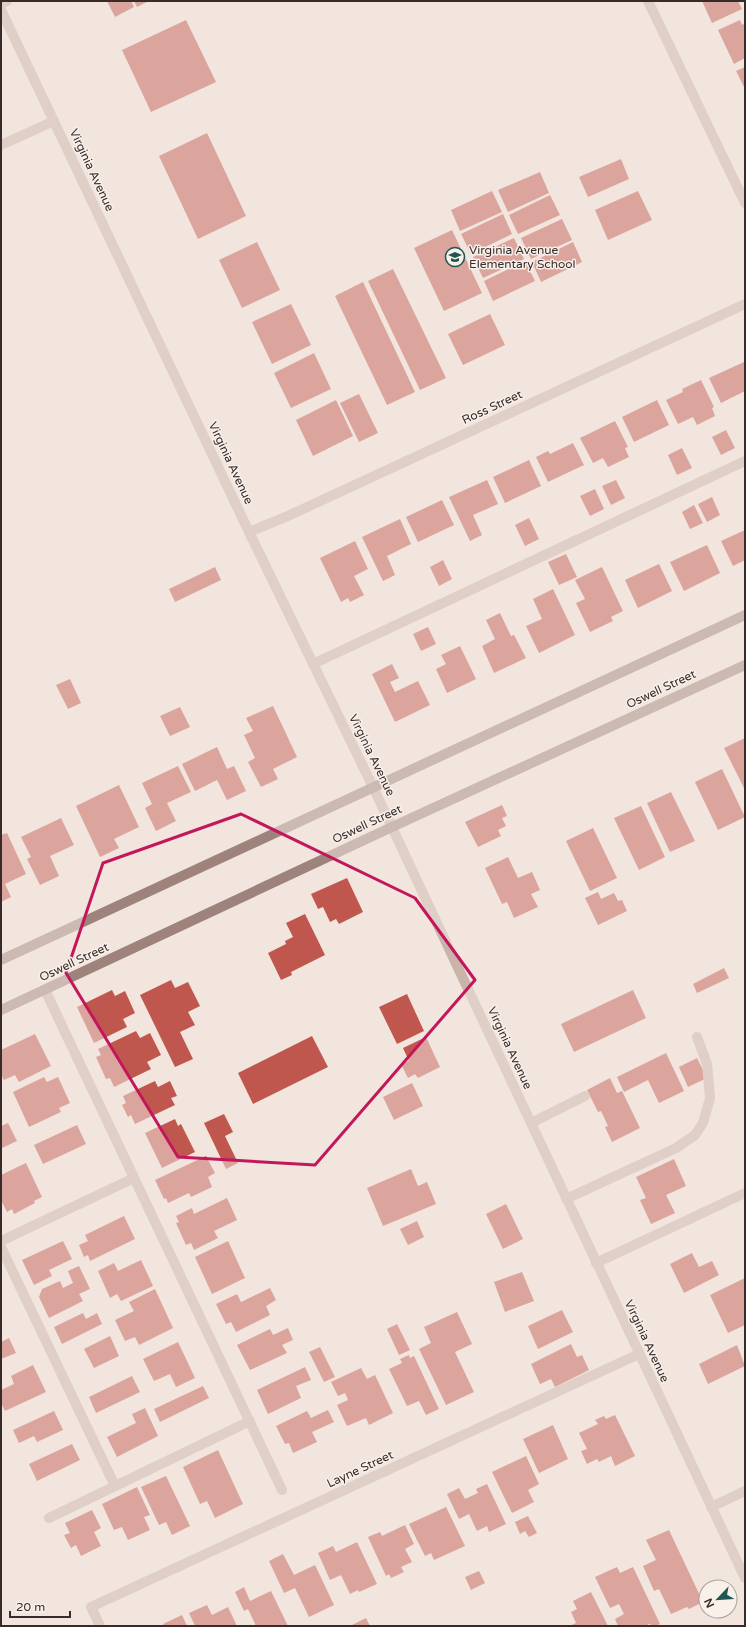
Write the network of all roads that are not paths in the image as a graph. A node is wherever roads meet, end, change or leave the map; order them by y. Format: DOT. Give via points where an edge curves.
graph roads {
  1 [pos="7,1"];
  2 [pos="648,1"];
  3 [pos="1,4"];
  4 [pos="1,10"];
  5 [pos="54,121"];
  6 [pos="1,145"];
  7 [pos="745,203"];
  8 [pos="745,304"];
  9 [pos="745,461"];
  10 [pos="249,532"];
  11 [pos="745,615"];
  12 [pos="314,664"];
  13 [pos="745,665"];
  14 [pos="373,787"];
  15 [pos="392,827"];
  16 [pos="1,960"];
  17 [pos="45,990"];
  18 [pos="1,1010"];
  19 [pos="697,1037"];
  20 [pos="585,1096"];
  21 [pos="530,1123"];
  22 [pos="134,1178"];
  23 [pos="745,1193"];
  24 [pos="566,1199"];
  25 [pos="1,1241"];
  26 [pos="1,1247"];
  27 [pos="596,1263"];
  28 [pos="639,1354"];
  29 [pos="250,1421"];
  30 [pos="115,1486"];
  31 [pos="282,1490"];
  32 [pos="745,1491"];
  33 [pos="711,1507"];
  34 [pos="49,1518"];
  35 [pos="745,1578"];
  36 [pos="100,1626"];
  1 -- 3 [label="street"];
  2 -- 7 [label="street"];
  4 -- 5 [label="street, Virginia Avenue"];
  5 -- 6 [label="street"];
  5 -- 10 [label="street, Virginia Avenue"];
  8 -- 10 [label="street, Ross Street"];
  9 -- 12 [label="street"];
  10 -- 12 [label="street, Virginia Avenue"];
  11 -- 14 [label="main road"];
  12 -- 14 [label="street, Virginia Avenue"];
  13 -- 15 [label="main road, Oswell Street"];
  14 -- 15 [label="street, Virginia Avenue"];
  14 -- 16 [label="main road"];
  15 -- 17 [label="main road, Oswell Street"];
  15 -- 21 [label="street, Virginia Avenue"];
  17 -- 18 [label="main road, Oswell Street"];
  17 -- 22 [label="street"];
  19 -- 24 [label="street" via="707,1064 710,1098 703,1123 695,1135 676,1148"];
  20 -- 21 [label="street"];
  21 -- 24 [label="street, Virginia Avenue"];
  22 -- 25 [label="street"];
  22 -- 29 [label="street"];
  23 -- 27 [label="street"];
  24 -- 27 [label="street, Virginia Avenue"];
  26 -- 30 [label="street"];
  27 -- 28 [label="street, Virginia Avenue"];
  28 -- 33 [label="street, Virginia Avenue"];
  28 -- 36 [label="street, Layne Street" via="91,1607"];
  29 -- 30 [label="street"];
  29 -- 31 [label="street"];
  30 -- 34 [label="street"];
  32 -- 33 [label="street"];
  33 -- 35 [label="street, Virginia Avenue"];
}
